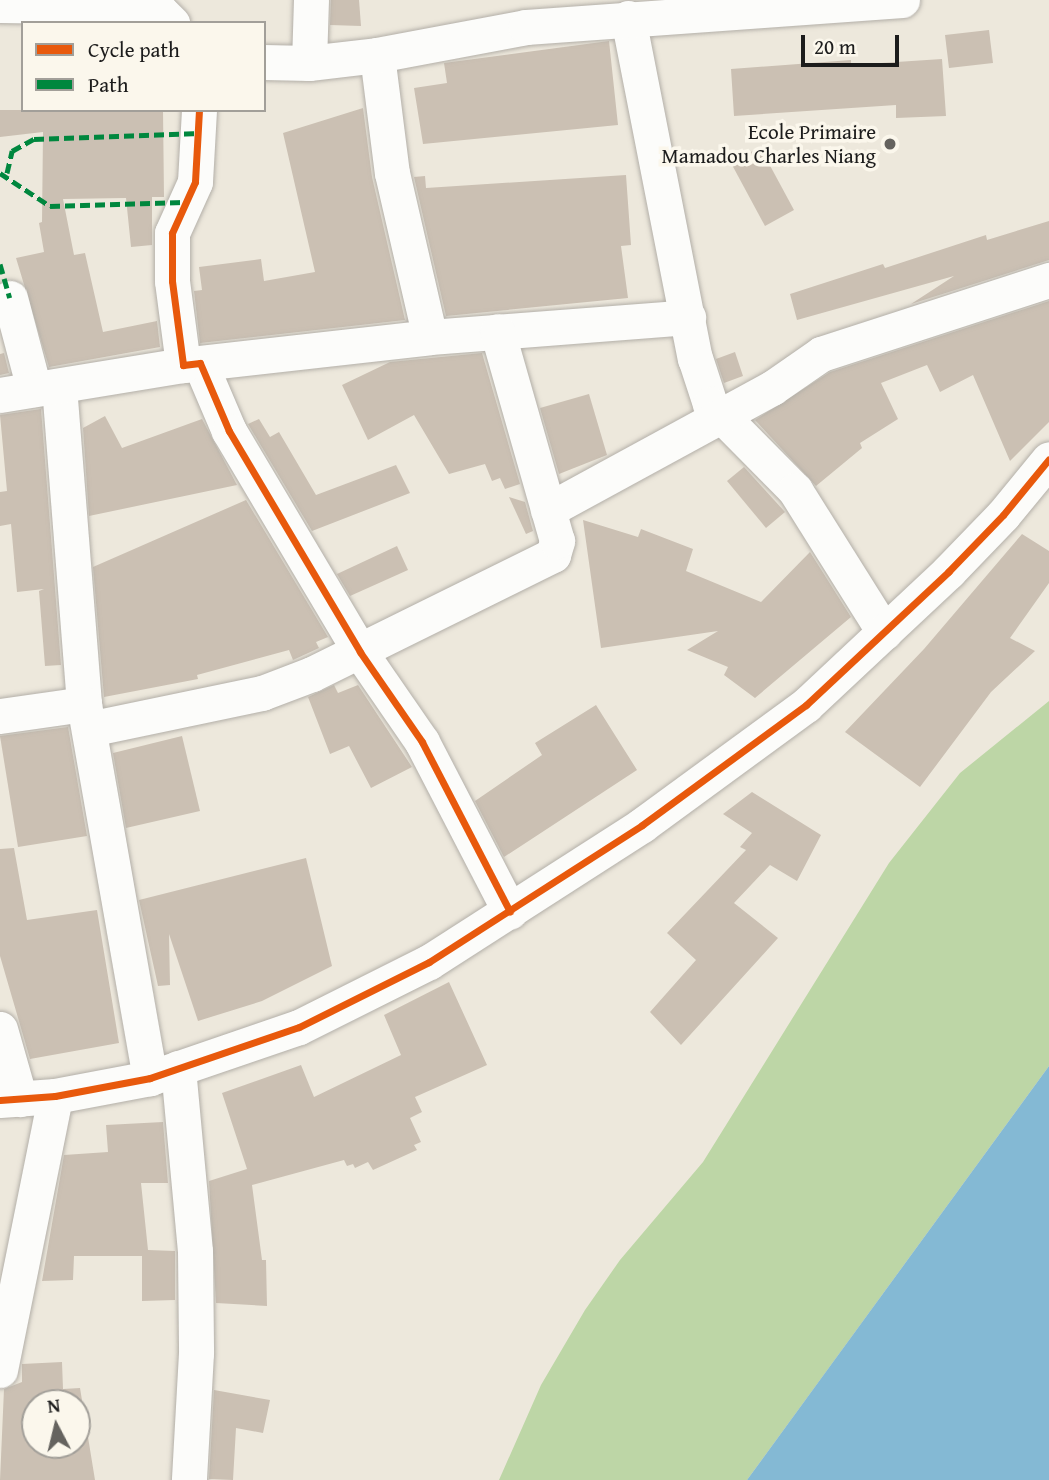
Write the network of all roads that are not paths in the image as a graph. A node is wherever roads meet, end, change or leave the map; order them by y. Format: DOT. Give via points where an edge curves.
graph roads {
  1 [pos="311,0"];
  2 [pos="902,0"];
  3 [pos="0,5"];
  4 [pos="628,18"];
  5 [pos="170,21"];
  6 [pos="377,55"];
  7 [pos="266,62"];
  8 [pos="309,63"];
  9 [pos="199,112"];
  10 [pos="1049,280"];
  11 [pos="10,298"];
  12 [pos="688,317"];
  13 [pos="497,331"];
  14 [pos="430,337"];
  15 [pos="191,364"];
  16 [pos="46,387"];
  17 [pos="0,395"];
  18 [pos="718,416"];
  19 [pos="1049,459"];
  20 [pos="548,510"];
  21 [pos="884,632"];
  22 [pos="360,652"];
  23 [pos="0,716"];
  24 [pos="87,716"];
  25 [pos="510,912"];
  26 [pos="0,1028"];
  27 [pos="164,1073"];
  28 [pos="54,1096"];
  29 [pos="10,1099"];
  30 [pos="0,1370"];
  31 [pos="189,1480"];
  1 -- 8 [label="street"];
  2 -- 4 [label="street"];
  3 -- 5 [label="street" via="131,7 161,12"];
  4 -- 6 [label="street" via="526,27"];
  4 -- 12 [label="street"];
  6 -- 8 [label="street"];
  6 -- 14 [label="street" via="392,173"];
  7 -- 8 [label="street"];
  9 -- 15 [label="street" via="195,182 172,233 172,281"];
  10 -- 18 [label="street" via="821,354 772,388"];
  11 -- 16 [label="street"];
  12 -- 13 [label="street"];
  12 -- 18 [label="street" via="701,382"];
  13 -- 14 [label="street"];
  13 -- 20 [label="street"];
  14 -- 15 [label="street"];
  15 -- 16 [label="street"];
  15 -- 22 [label="street"];
  16 -- 17 [label="street"];
  16 -- 24 [label="street"];
  18 -- 20 [label="street"];
  18 -- 21 [label="street" via="795,490"];
  19 -- 21 [label="street" via="1003,515"];
  20 -- 22 [label="street" via="557,541 553,555"];
  21 -- 25 [label="street" via="806,705 642,825"];
  22 -- 24 [label="street" via="262,693"];
  22 -- 25 [label="street" via="422,742"];
  23 -- 24 [label="street"];
  24 -- 27 [label="street"];
  25 -- 27 [label="street" via="358,1000 299,1027"];
  26 -- 29 [label="street"];
  27 -- 28 [label="street"];
  27 -- 31 [label="street" via="194,1251 196,1353"];
  28 -- 29 [label="street"];
  28 -- 30 [label="street"];
}
